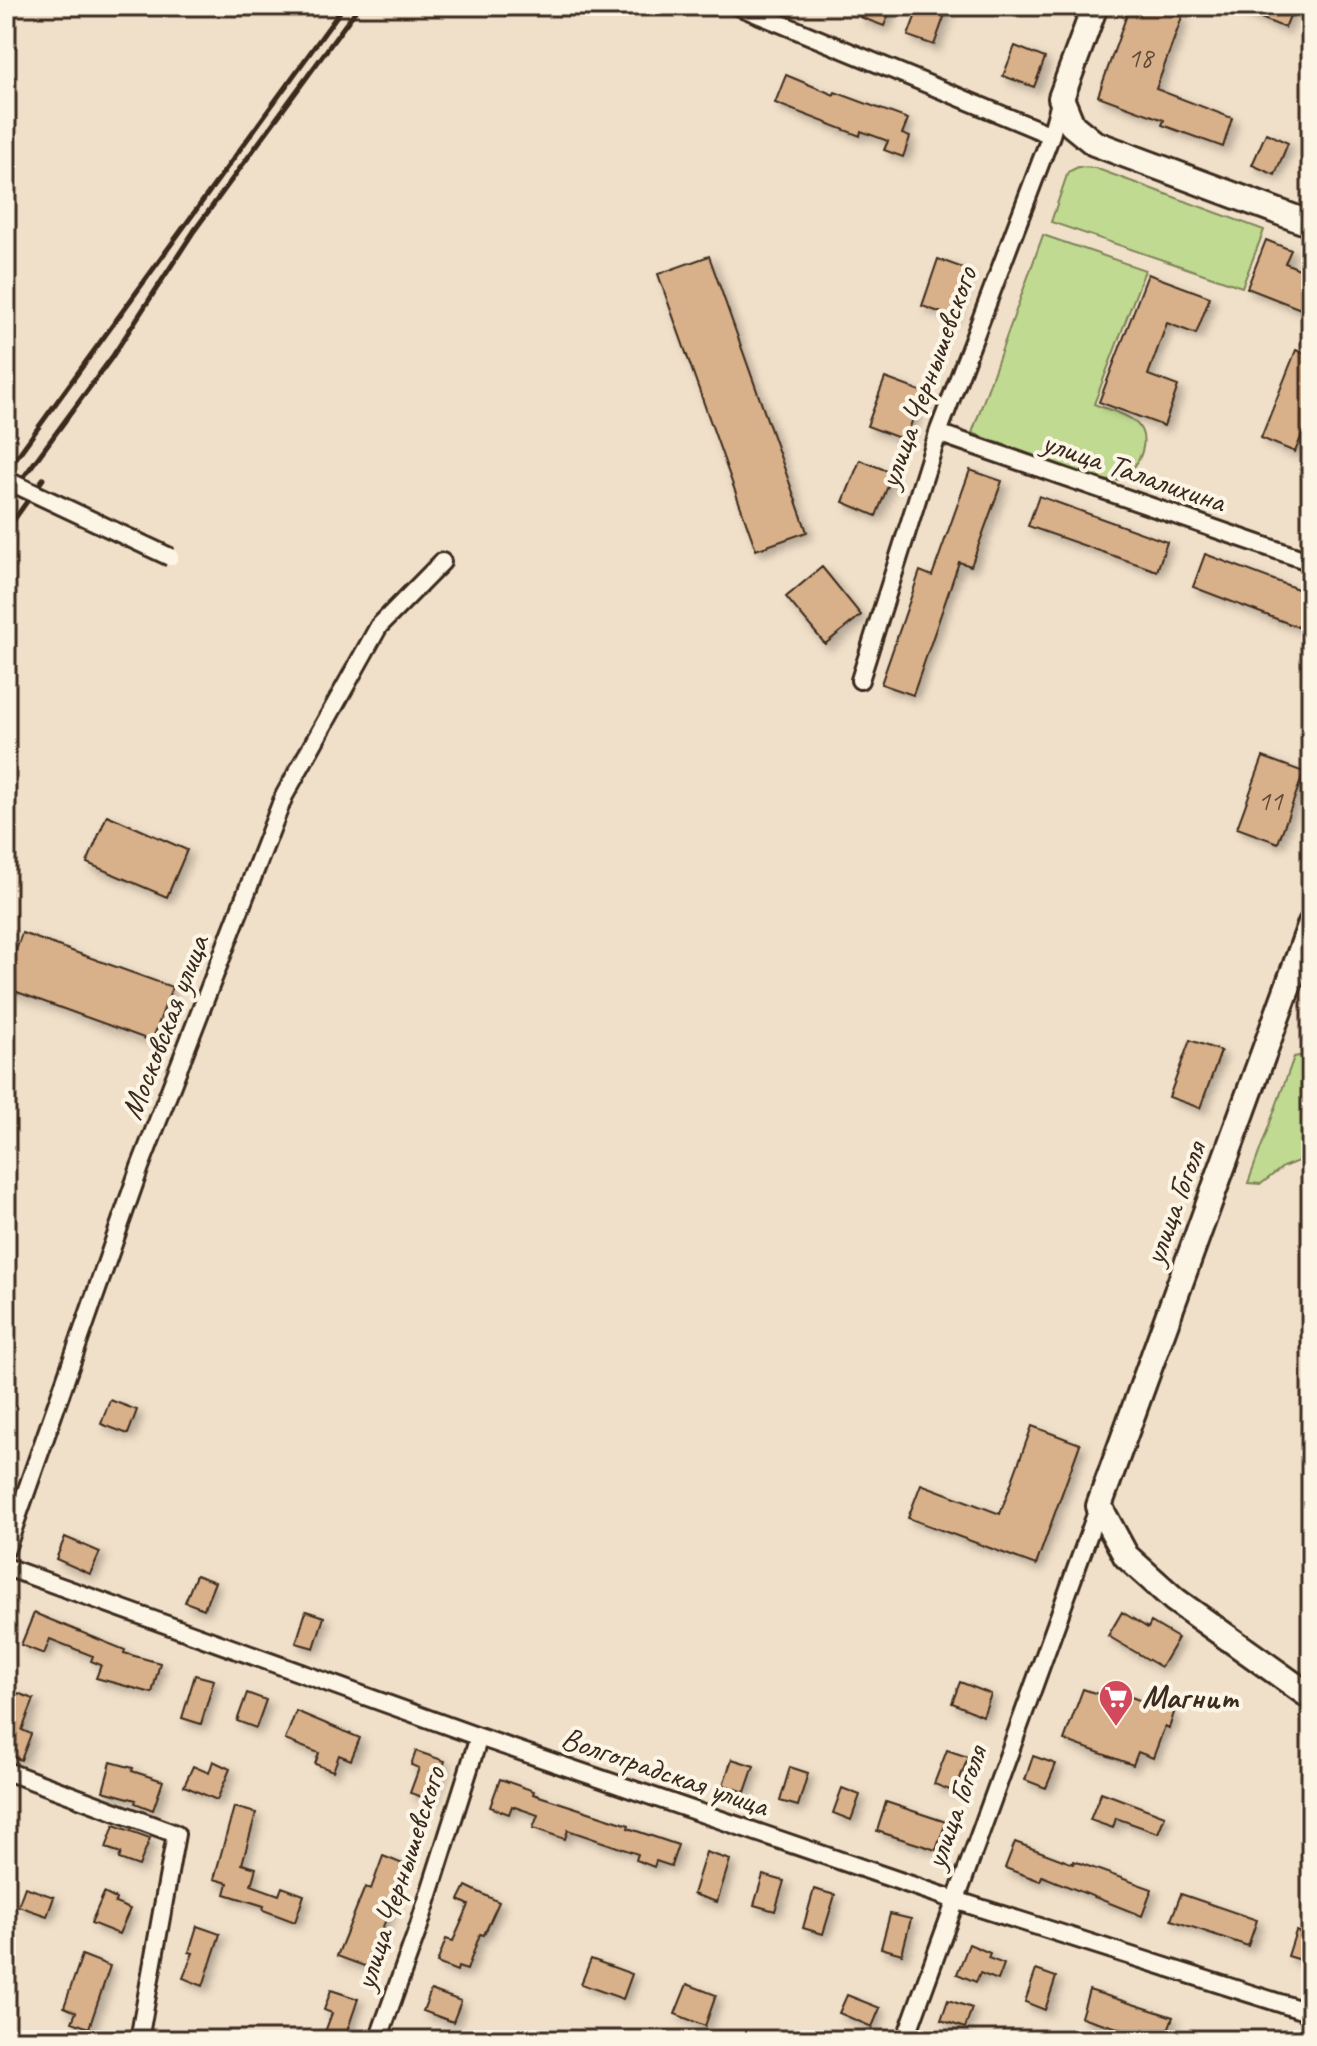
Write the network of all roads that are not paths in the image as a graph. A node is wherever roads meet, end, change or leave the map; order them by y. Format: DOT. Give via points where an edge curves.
graph roads {
  1 [pos="738,6"];
  2 [pos="1095,6"];
  3 [pos="1061,98"];
  4 [pos="1051,135"];
  5 [pos="1311,224"];
  6 [pos="938,433"];
  7 [pos="6,480"];
  8 [pos="170,557"];
  9 [pos="442,562"];
  10 [pos="1311,562"];
  11 [pos="860,680"];
  12 [pos="1311,923"];
  13 [pos="1099,1506"];
  14 [pos="6,1549"];
  15 [pos="6,1567"];
  16 [pos="1311,1697"];
  17 [pos="479,1737"];
  18 [pos="6,1771"];
  19 [pos="955,1900"];
  20 [pos="1311,2013"];
  21 [pos="139,2040"];
  22 [pos="378,2040"];
  23 [pos="905,2040"];
  1 -- 4 [label="street"];
  2 -- 3 [label="street, улица Чернышевского"];
  3 -- 4 [label="street, улица Чернышевского"];
  3 -- 5 [label="street" via="1072,125 1094,143"];
  4 -- 6 [label="street, улица Чернышевского"];
  6 -- 10 [label="street, улица Талалихина"];
  6 -- 11 [label="street, улица Чернышевского"];
  7 -- 8 [label="street, bridge"];
  9 -- 14 [label="street, Московская улица" via="379,626 284,796 140,1167"];
  12 -- 13 [label="street, улица Гоголя"];
  13 -- 16 [label="street" via="1126,1556 1175,1600"];
  13 -- 19 [label="street, улица Гоголя"];
  15 -- 17 [label="street, Волгоградская улица"];
  17 -- 19 [label="street, Волгоградская улица"];
  17 -- 22 [label="street, улица Чернышевского"];
  18 -- 21 [label="street" via="176,1834"];
  19 -- 20 [label="street, Волгоградская улица"];
  19 -- 23 [label="street, улица Гоголя"];
}
